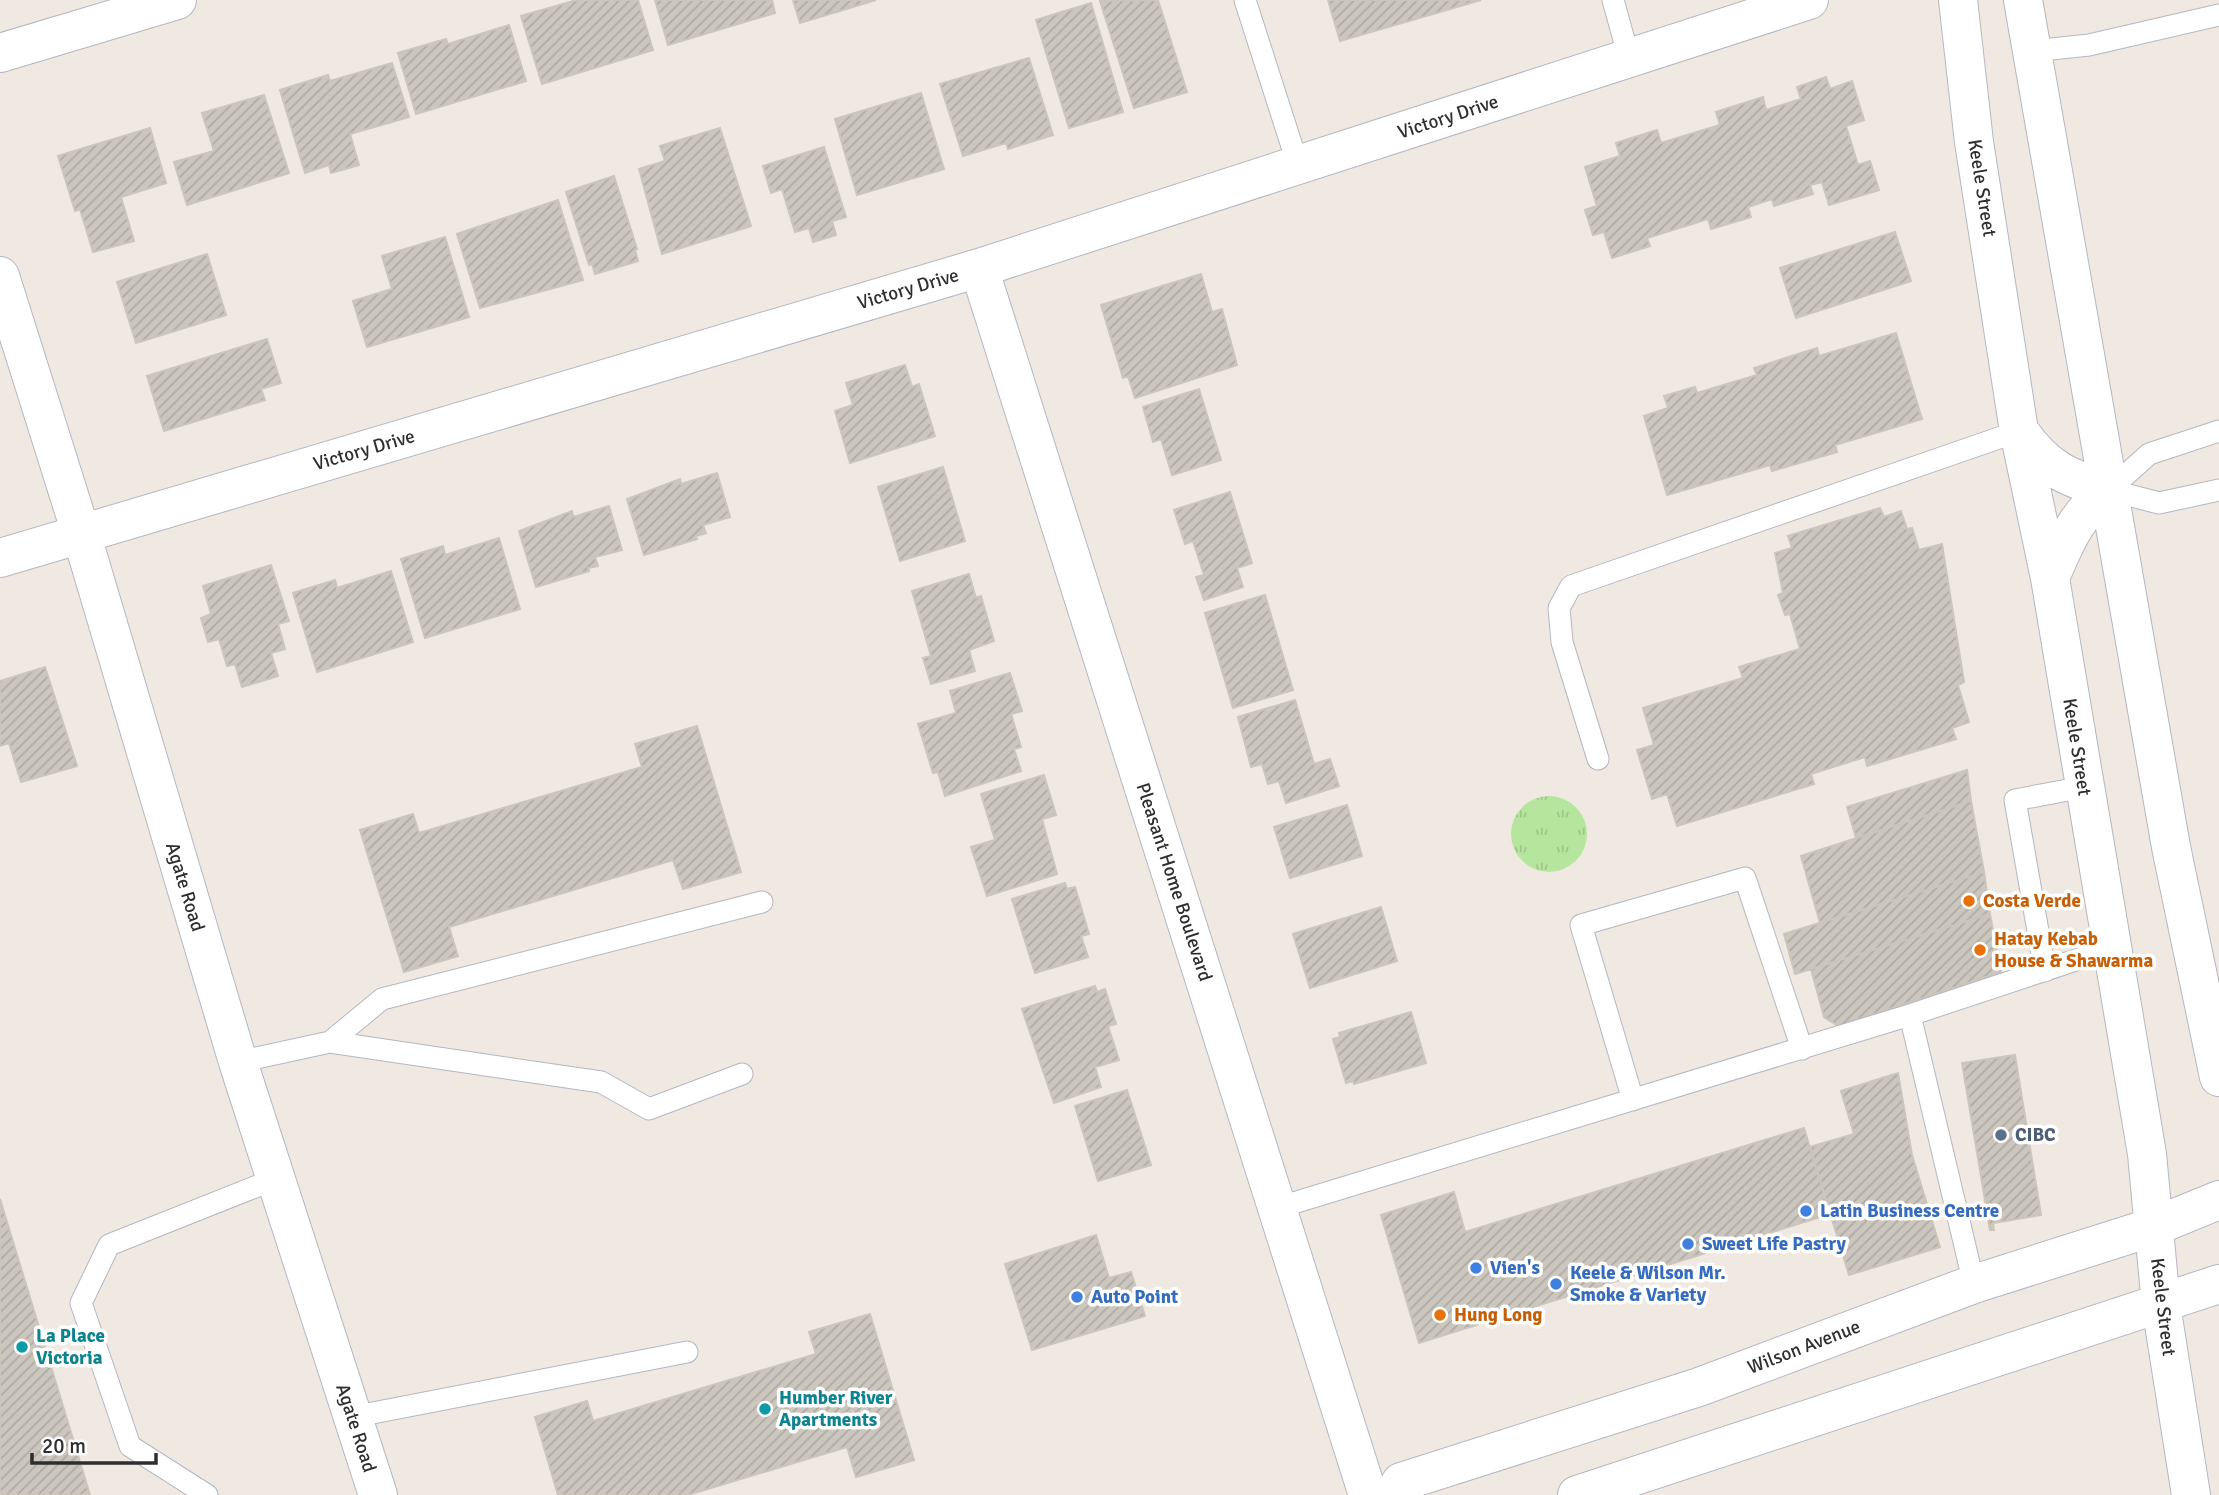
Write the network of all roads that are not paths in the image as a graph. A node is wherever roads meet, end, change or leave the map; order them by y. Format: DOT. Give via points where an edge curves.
graph roads {
  1 [pos="177,0"];
  2 [pos="1245,0"];
  3 [pos="1613,0"];
  4 [pos="1809,0"];
  5 [pos="1958,0"];
  6 [pos="2023,0"];
  7 [pos="2219,15"];
  8 [pos="2032,51"];
  9 [pos="0,53"];
  10 [pos="1629,58"];
  11 [pos="1298,165"];
  12 [pos="979,268"];
  13 [pos="0,276"];
  14 [pos="2219,431"];
  15 [pos="2020,432"];
  16 [pos="2219,489"];
  17 [pos="2109,490"];
  18 [pos="80,533"];
  19 [pos="0,558"];
  20 [pos="2050,578"];
  21 [pos="1598,759"];
  22 [pos="2084,787"];
  23 [pos="762,902"];
  24 [pos="2112,948"];
  25 [pos="2045,971"];
  26 [pos="1910,1015"];
  27 [pos="330,1042"];
  28 [pos="1802,1049"];
  29 [pos="237,1062"];
  30 [pos="742,1074"];
  31 [pos="2219,1077"];
  32 [pos="1633,1100"];
  33 [pos="275,1179"];
  34 [pos="2219,1200"];
  35 [pos="1277,1208"];
  36 [pos="2153,1227"];
  37 [pos="1974,1284"];
  38 [pos="2219,1284"];
  39 [pos="2161,1304"];
  40 [pos="687,1352"];
  41 [pos="352,1417"];
  42 [pos="206,1495"];
  43 [pos="378,1495"];
  44 [pos="1368,1495"];
  45 [pos="1393,1495"];
  46 [pos="1577,1495"];
  47 [pos="2191,1495"];
  1 -- 9 [label="street"];
  2 -- 11 [label="lane"];
  3 -- 10 [label="lane"];
  4 -- 10 [label="street, Victory Drive"];
  5 -- 15 [label="street, Keele Street" via="1974,142"];
  6 -- 8 [label="street"];
  7 -- 8 [label="lane" via="2089,46"];
  8 -- 17 [label="street"];
  10 -- 11 [label="street, Victory Drive"];
  11 -- 12 [label="street, Victory Drive"];
  12 -- 18 [label="street, Victory Drive"];
  12 -- 35 [label="street, Pleasant Home Boulevard"];
  13 -- 18 [label="street, Agate Road"];
  14 -- 17 [label="lane" via="2149,454"];
  15 -- 17 [label="street" via="2039,456 2064,476"];
  15 -- 20 [label="street, Keele Street"];
  15 -- 21 [label="lane" via="1572,586 1559,608 1562,642"];
  16 -- 17 [label="lane" via="2160,503"];
  17 -- 20 [label="street" via="2079,518"];
  17 -- 31 [label="street" via="2171,846"];
  18 -- 19 [label="street, Victory Drive"];
  18 -- 29 [label="street, Agate Road"];
  20 -- 22 [label="street, Keele Street"];
  22 -- 24 [label="street, Keele Street"];
  22 -- 25 [label="lane" via="2015,800"];
  23 -- 27 [label="lane" via="382,999"];
  24 -- 25 [label="lane"];
  24 -- 36 [label="street, Keele Street" via="2147,1154"];
  25 -- 26 [label="lane"];
  26 -- 28 [label="lane"];
  26 -- 37 [label="lane"];
  27 -- 29 [label="lane"];
  27 -- 30 [label="lane" via="601,1082 649,1110"];
  28 -- 32 [label="lane"];
  28 -- 32 [label="lane" via="1745,878 1580,925"];
  29 -- 33 [label="street, Agate Road"];
  32 -- 35 [label="lane"];
  33 -- 41 [label="street, Agate Road"];
  33 -- 42 [label="lane" via="109,1245 80,1303 130,1446"];
  34 -- 36 [label="street, Wilson Avenue"];
  35 -- 44 [label="street, Pleasant Home Boulevard"];
  36 -- 37 [label="street, Wilson Avenue"];
  36 -- 39 [label="street, Keele Street"];
  37 -- 45 [label="street, Wilson Avenue" via="1699,1387 1401,1482"];
  38 -- 39 [label="street"];
  39 -- 46 [label="street"];
  39 -- 47 [label="street, Keele Street"];
  40 -- 41 [label="lane"];
  41 -- 43 [label="street, Agate Road"];
}
